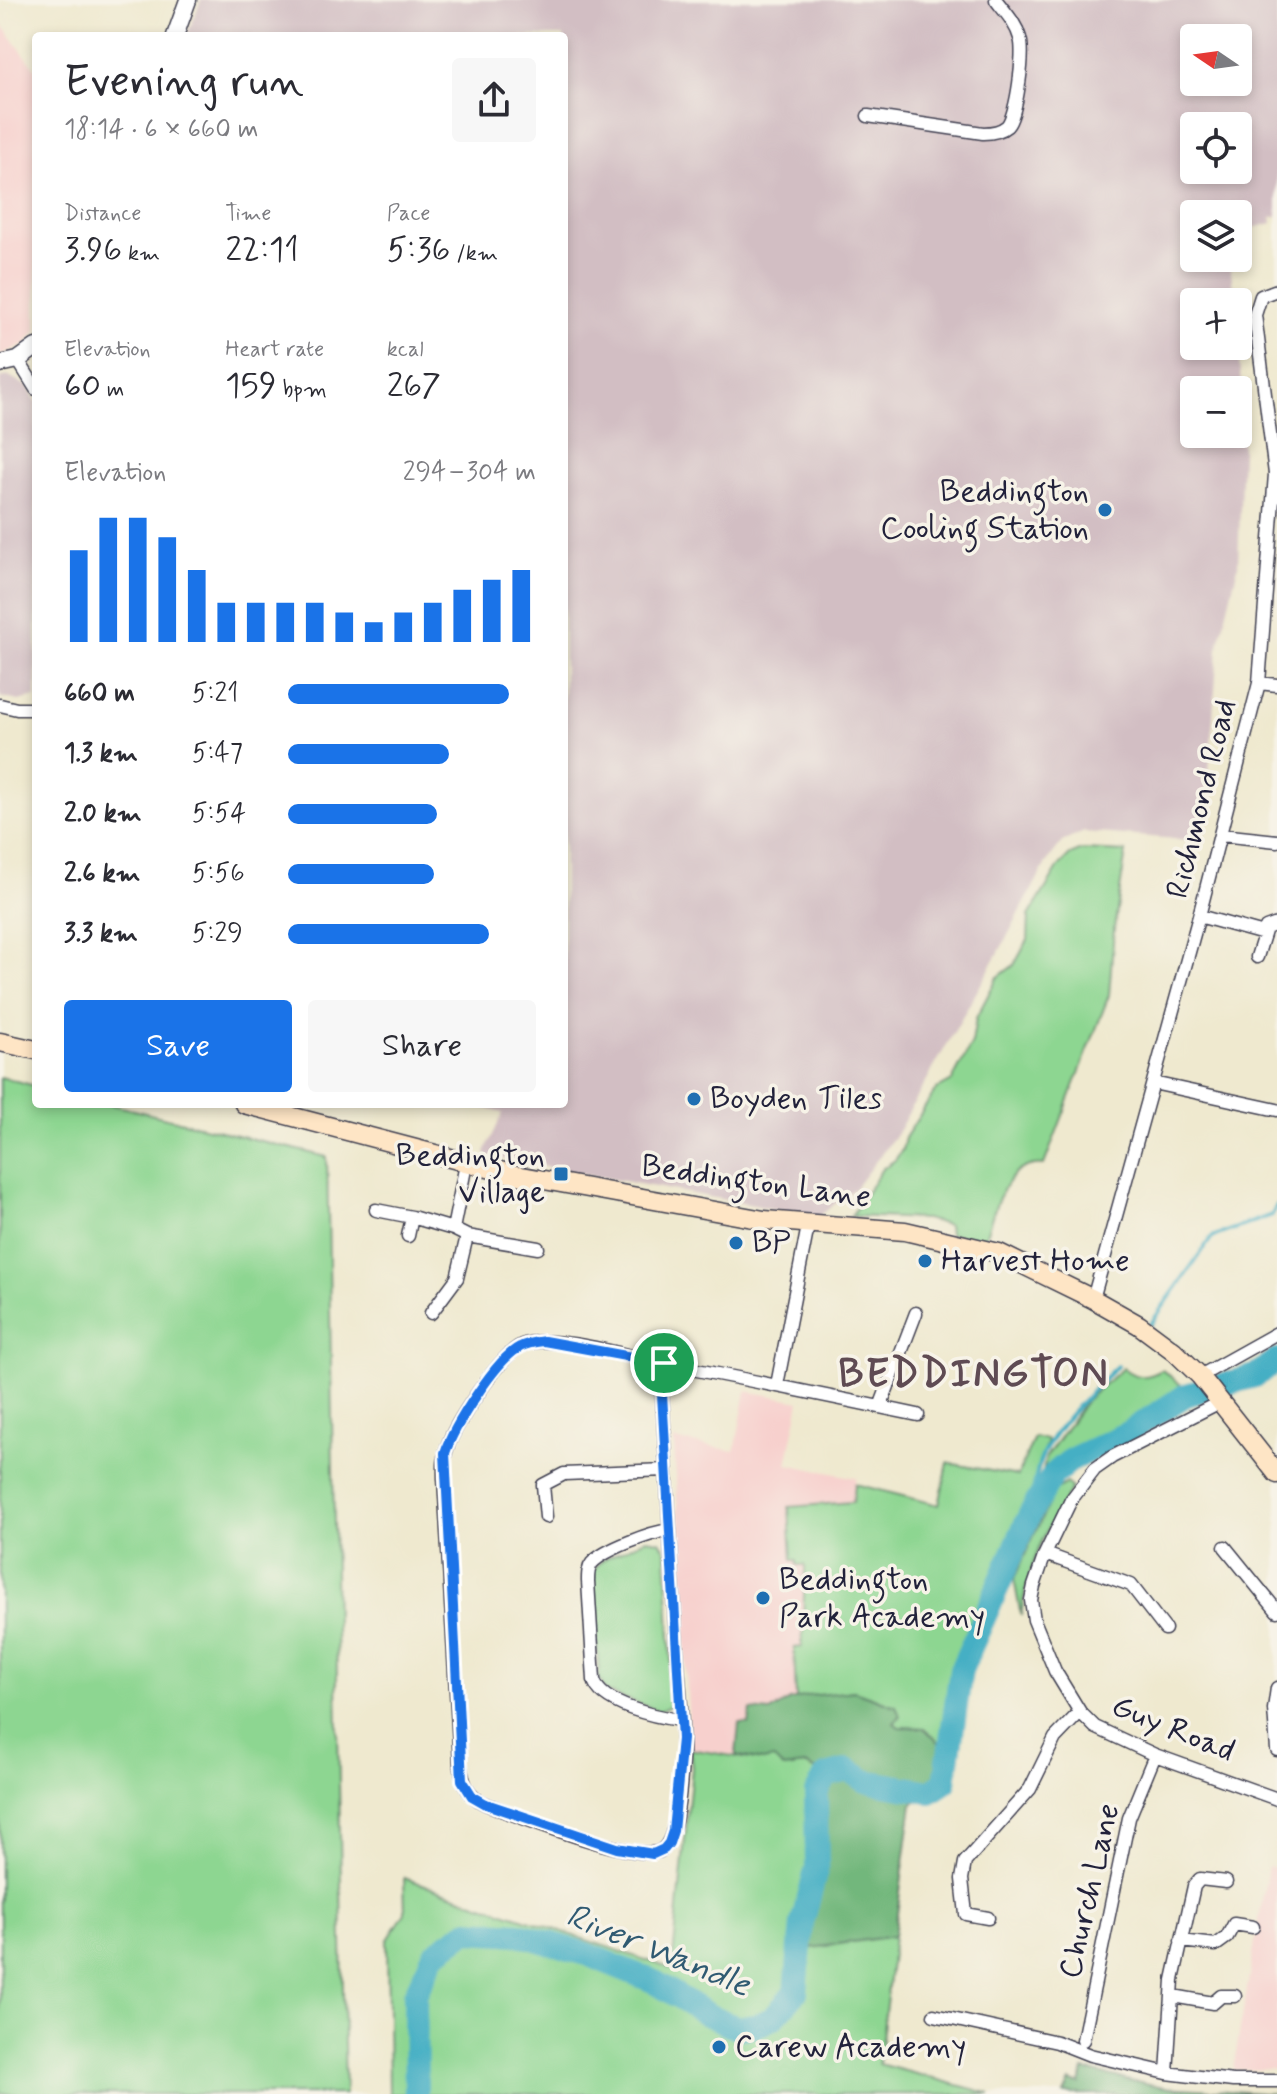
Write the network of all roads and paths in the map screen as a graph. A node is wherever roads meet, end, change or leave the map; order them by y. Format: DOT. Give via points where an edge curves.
graph roads {
  1 [pos="188,0"];
  2 [pos="996,0"];
  3 [pos="176,32"];
  4 [pos="868,116"];
  5 [pos="1277,290"];
  6 [pos="32,350"];
  7 [pos="18,360"];
  8 [pos="0,364"];
  9 [pos="1270,374"];
  10 [pos="32,383"];
  11 [pos="1273,574"];
  12 [pos="1259,683"];
  13 [pos="1277,685"];
  14 [pos="0,705"];
  15 [pos="32,709"];
  16 [pos="1221,835"];
  17 [pos="1277,841"];
  18 [pos="1199,916"];
  19 [pos="1277,924"];
  20 [pos="1264,934"];
  21 [pos="1257,957"];
  22 [pos="0,1042"];
  23 [pos="32,1049"];
  24 [pos="1153,1083"];
  25 [pos="259,1108"];
  26 [pos="1277,1110"];
  27 [pos="466,1164"];
  28 [pos="376,1210"];
  29 [pos="412,1217"];
  30 [pos="808,1226"];
  31 [pos="453,1229"];
  32 [pos="408,1236"];
  33 [pos="467,1236"];
  34 [pos="538,1248"];
  35 [pos="1093,1299"];
  36 [pos="431,1313"];
  37 [pos="916,1313"];
  38 [pos="1277,1333"];
  39 [pos="664,1363"];
  40 [pos="1200,1376"];
  41 [pos="777,1385"];
  42 [pos="1220,1402"];
  43 [pos="880,1407"];
  44 [pos="918,1415"];
  45 [pos="666,1470"];
  46 [pos="1277,1474"];
  47 [pos="546,1517"];
  48 [pos="670,1530"];
  49 [pos="1225,1547"];
  50 [pos="1045,1554"];
  51 [pos="1277,1611"];
  52 [pos="1165,1629"];
  53 [pos="1277,1688"];
  54 [pos="1080,1712"];
  55 [pos="680,1720"];
  56 [pos="1277,1750"];
  57 [pos="1155,1755"];
  58 [pos="1277,1799"];
  59 [pos="1226,1882"];
  60 [pos="988,1918"];
  61 [pos="1253,1927"];
  62 [pos="1181,1941"];
  63 [pos="1173,1996"];
  64 [pos="1235,1996"];
  65 [pos="934,2015"];
  66 [pos="1080,2045"];
  67 [pos="1167,2073"];
  68 [pos="1277,2081"];
  1 -- 3 [label="street"];
  2 -- 4 [label="street" via="1014,23 1022,45 1012,118 1004,128 983,133"];
  5 -- 9 [label="street, Richmond Road" via="1258,300 1255,315"];
  6 -- 7 [label="street"];
  7 -- 8 [label="street"];
  7 -- 10 [label="street"];
  9 -- 11 [label="street, Richmond Road"];
  11 -- 12 [label="street, Richmond Road"];
  12 -- 13 [label="street"];
  12 -- 16 [label="street, Richmond Road"];
  14 -- 15 [label="street"];
  16 -- 17 [label="street"];
  16 -- 18 [label="street, Richmond Road"];
  18 -- 20 [label="street"];
  18 -- 24 [label="street, Richmond Road"];
  19 -- 20 [label="street"];
  20 -- 21 [label="street"];
  22 -- 23 [label="main road"];
  24 -- 26 [label="street"];
  24 -- 35 [label="street, Richmond Road"];
  25 -- 27 [label="main road, Beddington Lane"];
  27 -- 30 [label="main road, Beddington Lane"];
  27 -- 31 [label="street"];
  28 -- 29 [label="street"];
  29 -- 31 [label="street"];
  29 -- 32 [label="street"];
  30 -- 35 [label="main road, Beddington Lane" via="905,1231 979,1247"];
  30 -- 41 [label="street"];
  31 -- 33 [label="street"];
  33 -- 34 [label="street"];
  33 -- 36 [label="street" via="457,1278"];
  35 -- 40 [label="main road, Beddington Lane" via="1158,1338"];
  37 -- 43 [label="street"];
  38 -- 40 [label="street"];
  39 -- 41 [label="street"];
  39 -- 45 [label="street"];
  39 -- 55 [label="street" via="561,1343 521,1346 500,1363 452,1435 444,1464 460,1764 466,1789 477,1801 504,1811 603,1844 653,1854 664,1849 673,1831 682,1761"];
  40 -- 42 [label="main road, Beddington Lane"];
  41 -- 43 [label="street"];
  42 -- 46 [label="main road, Beddington Lane"];
  42 -- 50 [label="street, Guy Road" via="1100,1464 1071,1500"];
  43 -- 44 [label="street"];
  45 -- 47 [label="street" via="564,1474 543,1485"];
  45 -- 48 [label="street"];
  48 -- 55 [label="street"];
  48 -- 55 [label="street" via="645,1535 595,1560 588,1581 598,1690 608,1699"];
  49 -- 51 [label="street"];
  50 -- 52 [label="street" via="1131,1585"];
  50 -- 54 [label="street, Guy Road" via="1031,1600 1034,1620 1055,1671"];
  53 -- 56 [label="street"];
  54 -- 57 [label="street, Guy Road" via="1104,1733"];
  54 -- 60 [label="street" via="1055,1738 1030,1789 965,1862 966,1914"];
  57 -- 58 [label="street, Guy Road"];
  57 -- 66 [label="street, Church Lane" via="1129,1818"];
  59 -- 62 [label="street" via="1197,1881"];
  61 -- 62 [label="street" via="1234,1924 1216,1945"];
  62 -- 63 [label="street"];
  63 -- 64 [label="street" via="1213,2003 1221,1996"];
  63 -- 67 [label="street"];
  65 -- 66 [label="street"];
  66 -- 67 [label="street"];
  67 -- 68 [label="street"];
}
